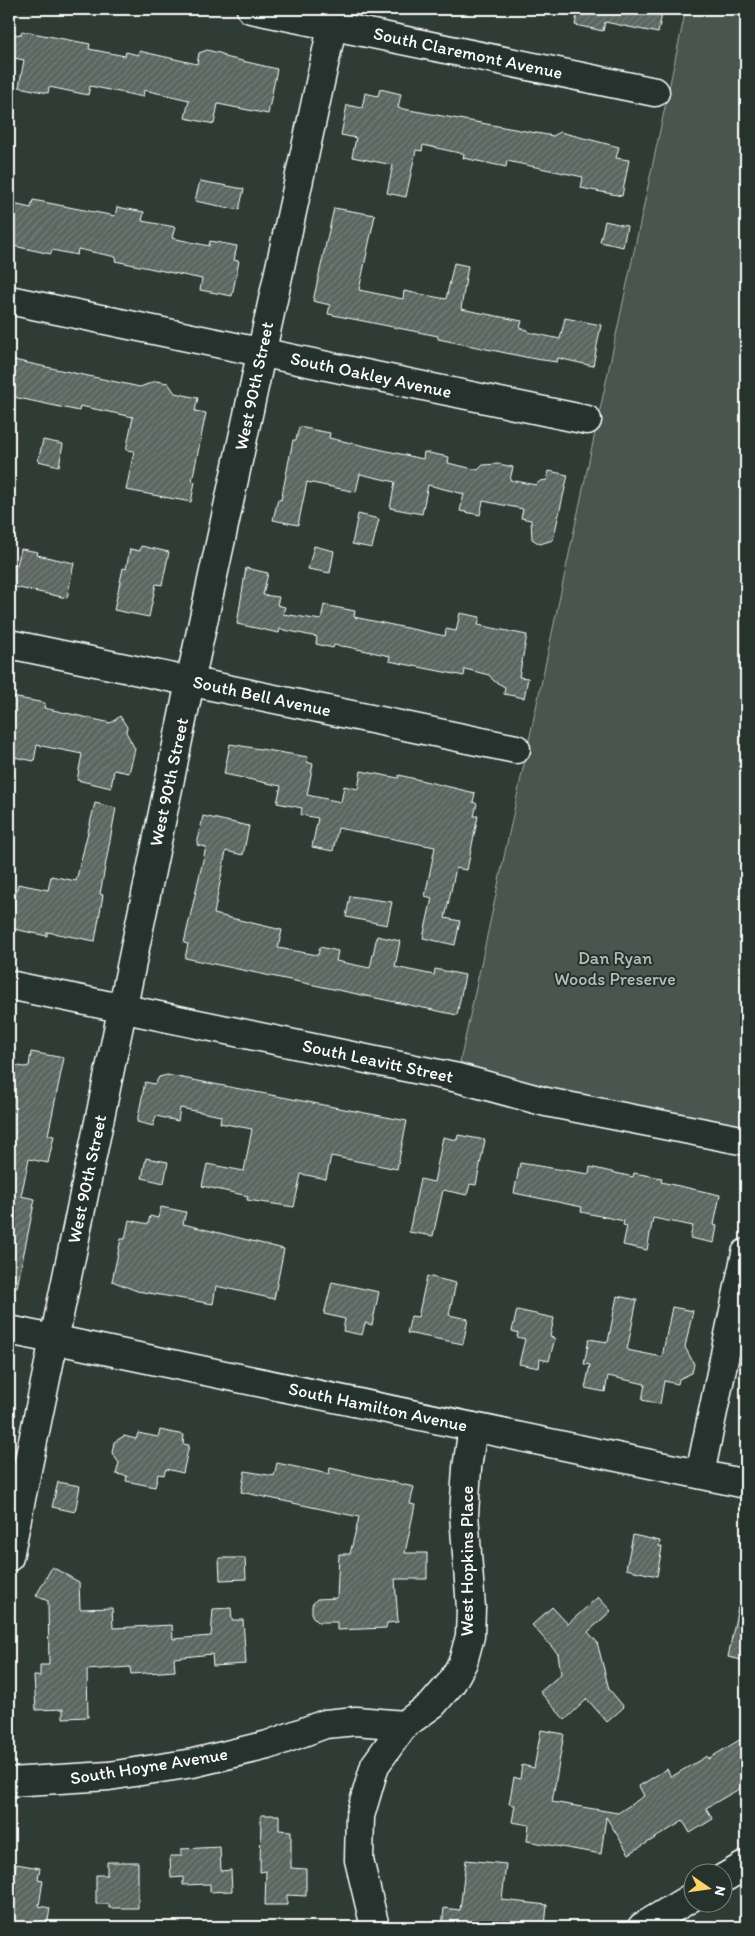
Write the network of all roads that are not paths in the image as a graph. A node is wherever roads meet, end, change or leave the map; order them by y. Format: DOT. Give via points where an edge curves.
graph roads {
  1 [pos="251,9"];
  2 [pos="334,17"];
  3 [pos="655,92"];
  4 [pos="9,300"];
  5 [pos="261,352"];
  6 [pos="587,420"];
  7 [pos="9,644"];
  8 [pos="190,682"];
  9 [pos="516,749"];
  10 [pos="9,985"];
  11 [pos="122,1008"];
  12 [pos="746,1142"];
  13 [pos="746,1253"];
  14 [pos="9,1330"];
  15 [pos="54,1340"];
  16 [pos="473,1427"];
  17 [pos="700,1474"];
  18 [pos="746,1484"];
  19 [pos="9,1557"];
  20 [pos="404,1725"];
  21 [pos="9,1782"];
  22 [pos="746,1865"];
  23 [pos="732,1873"];
  24 [pos="682,1905"];
  25 [pos="657,1924"];
  26 [pos="375,1927"];
  1 -- 2 [label="street, South Claremont Avenue"];
  2 -- 3 [label="street, South Claremont Avenue"];
  2 -- 5 [label="street, West 90th Street"];
  4 -- 5 [label="street, South Oakley Avenue"];
  5 -- 6 [label="street, South Oakley Avenue"];
  5 -- 8 [label="street, West 90th Street"];
  7 -- 8 [label="street, South Bell Avenue"];
  8 -- 9 [label="street, South Bell Avenue"];
  8 -- 11 [label="street, West 90th Street"];
  10 -- 11 [label="street, South Leavitt Street"];
  11 -- 12 [label="street, South Leavitt Street" via="458,1078 546,1102"];
  11 -- 15 [label="street, West 90th Street"];
  13 -- 17 [label="street"];
  14 -- 15 [label="street, South Hamilton Avenue"];
  15 -- 16 [label="street, South Hamilton Avenue"];
  15 -- 19 [label="street, West 90th Street"];
  16 -- 17 [label="street, South Hamilton Avenue"];
  16 -- 20 [label="street, West Hopkins Place" via="464,1514 470,1636 452,1682 433,1704"];
  17 -- 18 [label="street, South Hamilton Avenue"];
  20 -- 21 [label="street, South Hoyne Avenue" via="325,1724 268,1745 193,1763 109,1776"];
  20 -- 26 [label="street, West Hopkins Place" via="375,1765 360,1816 359,1860"];
  22 -- 23 [label="street"];
  24 -- 25 [label="street"];
}
